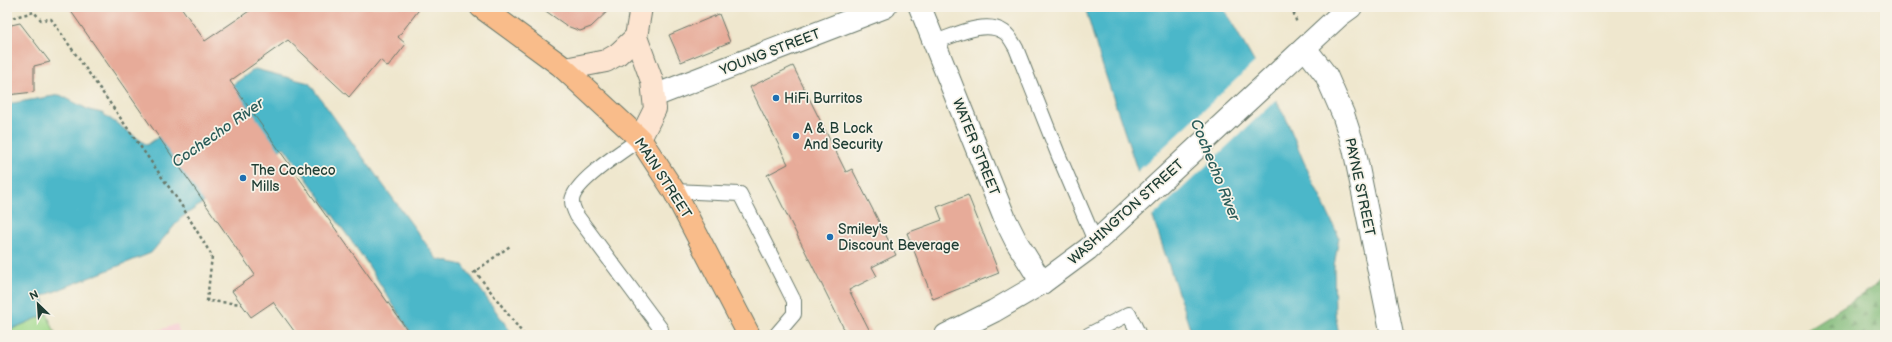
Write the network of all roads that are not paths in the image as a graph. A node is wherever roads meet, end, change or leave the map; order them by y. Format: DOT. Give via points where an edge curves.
graph roads {
  1 [pos="481,7"];
  2 [pos="641,7"];
  3 [pos="885,7"];
  4 [pos="920,7"];
  5 [pos="1351,7"];
  6 [pos="636,37"];
  7 [pos="935,42"];
  8 [pos="1305,48"];
  9 [pos="565,70"];
  10 [pos="654,96"];
  11 [pos="640,138"];
  12 [pos="674,191"];
  13 [pos="1095,241"];
  14 [pos="1042,283"];
  15 [pos="661,329"];
  16 [pos="749,335"];
  17 [pos="776,335"];
  18 [pos="946,335"];
  19 [pos="1088,335"];
  20 [pos="1139,335"];
  21 [pos="1392,335"];
  1 -- 9 [label="main road, MAIN STREET"];
  2 -- 6 [label="main road"];
  3 -- 10 [label="street, YOUNG STREET"];
  4 -- 7 [label="street, WATER STREET"];
  5 -- 8 [label="street, WASHINGTON STREET"];
  6 -- 9 [label="main road" via="618,54 606,61"];
  6 -- 10 [label="main road" via="652,81"];
  7 -- 13 [label="lane" via="976,29 992,27 1005,33 1016,48"];
  7 -- 14 [label="street, WATER STREET" via="1005,219"];
  8 -- 13 [label="street, WASHINGTON STREET"];
  8 -- 21 [label="street, PAYNE STREET" via="1326,75 1354,148"];
  9 -- 11 [label="main road, MAIN STREET"];
  10 -- 11 [label="main road" via="655,109"];
  11 -- 12 [label="main road, MAIN STREET"];
  11 -- 15 [label="lane" via="588,178 572,201 577,216"];
  12 -- 16 [label="main road, MAIN STREET"];
  12 -- 17 [label="lane" via="740,194 794,301 794,314"];
  13 -- 14 [label="street, WASHINGTON STREET"];
  14 -- 18 [label="street, WASHINGTON STREET"];
  19 -- 20 [label="lane" via="1129,314"];
}
